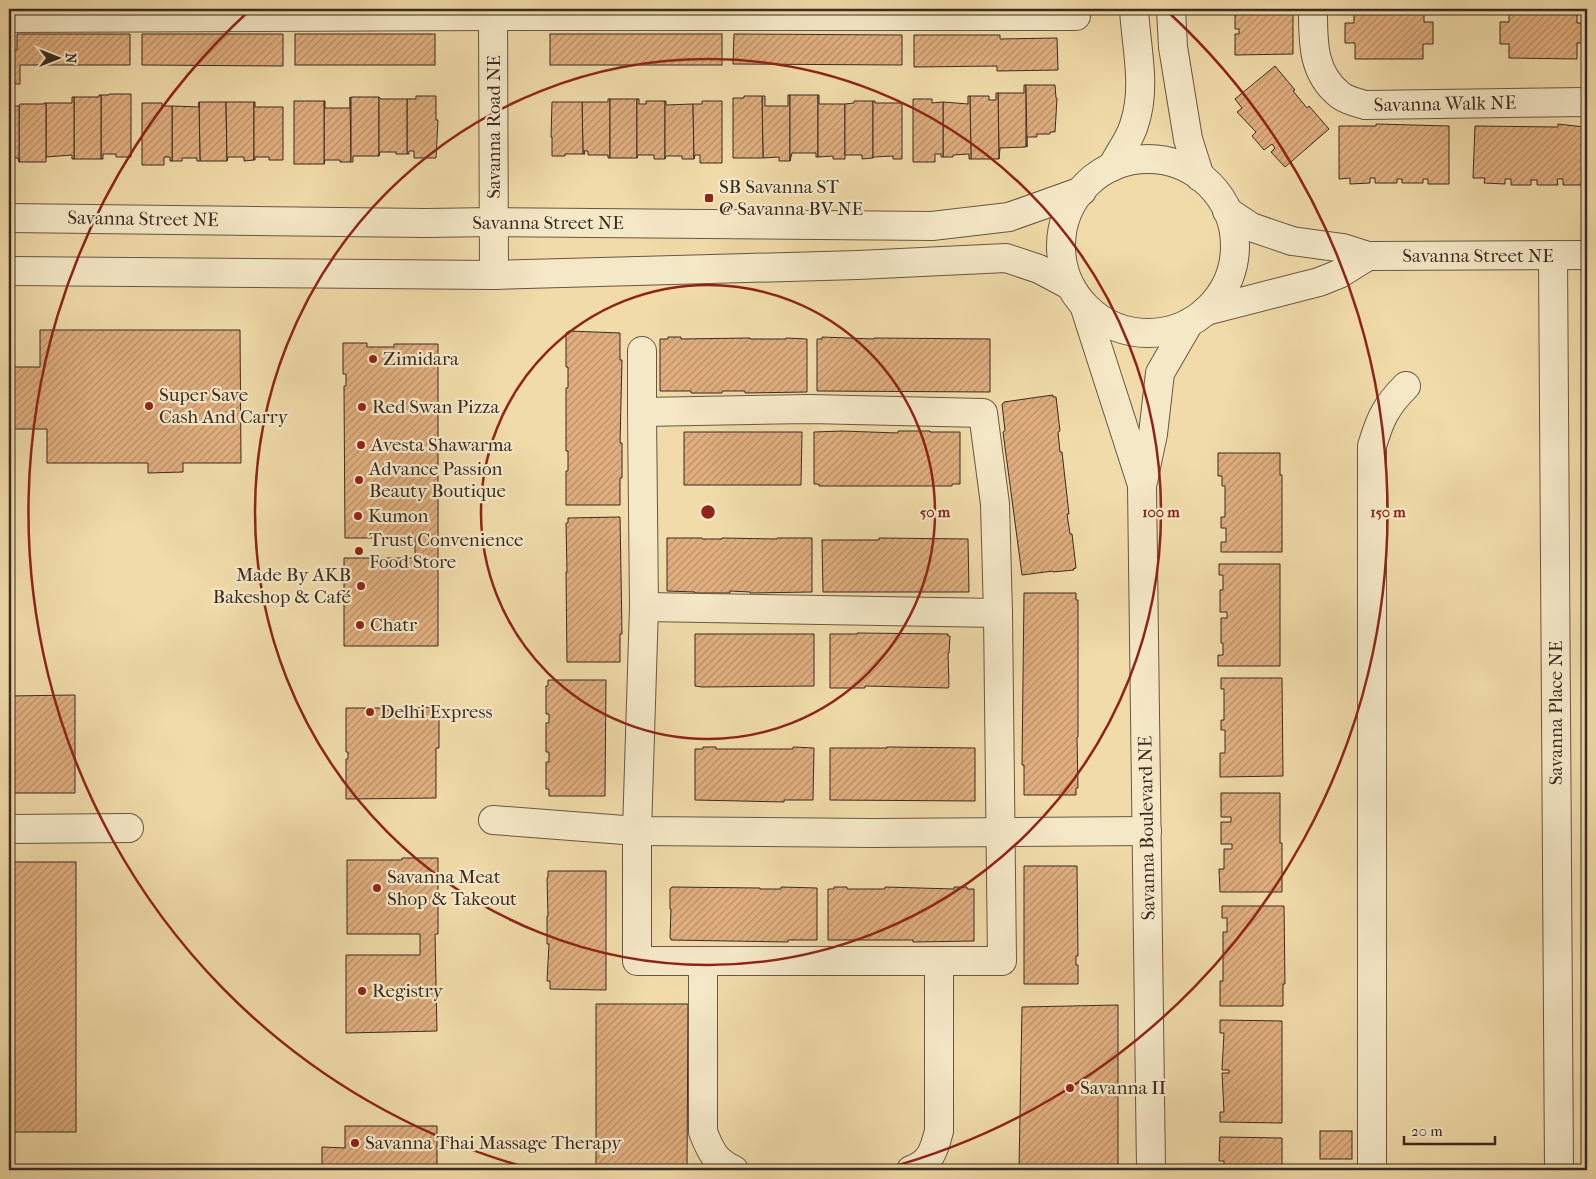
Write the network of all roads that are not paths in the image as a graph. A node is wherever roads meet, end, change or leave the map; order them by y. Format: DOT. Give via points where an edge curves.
graph roads {
  1 [pos="1134,9"];
  2 [pos="1171,9"];
  3 [pos="1313,9"];
  4 [pos="493,12"];
  5 [pos="916,12"];
  6 [pos="1076,16"];
  7 [pos="9,18"];
  8 [pos="1587,102"];
  9 [pos="1112,166"];
  10 [pos="1200,177"];
  11 [pos="1082,191"];
  12 [pos="1227,211"];
  13 [pos="9,218"];
  14 [pos="494,222"];
  15 [pos="1553,255"];
  16 [pos="1587,255"];
  17 [pos="1368,256"];
  18 [pos="9,271"];
  19 [pos="494,275"];
  20 [pos="1069,285"];
  21 [pos="1085,308"];
  22 [pos="1198,317"];
  23 [pos="642,351"];
  24 [pos="1406,386"];
  25 [pos="642,412"];
  26 [pos="1142,486"];
  27 [pos="644,607"];
  28 [pos="998,613"];
  29 [pos="493,820"];
  30 [pos="129,828"];
  31 [pos="9,829"];
  32 [pos="637,831"];
  33 [pos="1148,831"];
  34 [pos="1002,832"];
  35 [pos="703,961"];
  36 [pos="939,961"];
  37 [pos="734,1170"];
  38 [pos="911,1170"];
  39 [pos="1151,1170"];
  40 [pos="1372,1170"];
  41 [pos="1559,1170"];
  1 -- 9 [label="street" via="1140,99 1134,127"];
  2 -- 10 [label="street" via="1173,47 1188,139"];
  3 -- 8 [label="street, Savanna Walk NE" via="1313,49 1324,78 1341,96 1365,105"];
  4 -- 5 [label="street"];
  4 -- 7 [label="street"];
  4 -- 14 [label="street, Savanna Road NE"];
  5 -- 6 [label="street"];
  9 -- 10 [label="street" via="1139,160 1161,160 1182,166"];
  9 -- 11 [label="street"];
  10 -- 12 [label="street" via="1216,193"];
  11 -- 14 [label="street, Savanna Street NE" via="1009,217 932,226"];
  11 -- 20 [label="street" via="1071,204 1062,230 1061,258"];
  12 -- 17 [label="street, Savanna Street NE" via="1251,227 1292,241 1343,248"];
  12 -- 22 [label="street" via="1233,232 1234,254 1230,275 1220,294"];
  13 -- 14 [label="street, Savanna Street NE"];
  14 -- 19 [label="street, Savanna Road NE"];
  15 -- 16 [label="street, Savanna Street NE"];
  15 -- 17 [label="street, Savanna Street NE"];
  15 -- 41 [label="street, Savanna Place NE"];
  17 -- 22 [label="street" via="1319,282 1270,293"];
  18 -- 19 [label="street"];
  19 -- 20 [label="street" via="1006,258"];
  20 -- 21 [label="street"];
  21 -- 22 [label="street" via="1108,324 1134,333 1163,332"];
  21 -- 26 [label="street, Savanna Boulevard NE"];
  22 -- 26 [label="street, Savanna Boulevard NE" via="1160,373"];
  23 -- 25 [label="street"];
  24 -- 40 [label="street" via="1379,421 1372,446"];
  25 -- 27 [label="street"];
  25 -- 28 [label="street" via="810,409 983,413 995,504"];
  26 -- 33 [label="street, Savanna Boulevard NE"];
  27 -- 28 [label="street"];
  27 -- 32 [label="street"];
  28 -- 34 [label="street"];
  29 -- 32 [label="street"];
  30 -- 31 [label="street"];
  32 -- 34 [label="street"];
  32 -- 35 [label="street" via="636,961"];
  33 -- 34 [label="street"];
  33 -- 39 [label="street, Savanna Boulevard NE"];
  34 -- 36 [label="street" via="1002,961"];
  35 -- 36 [label="street"];
  35 -- 37 [label="street" via="703,1132 711,1152 722,1164"];
  36 -- 38 [label="street" via="939,1131 933,1152 920,1167"];
}
